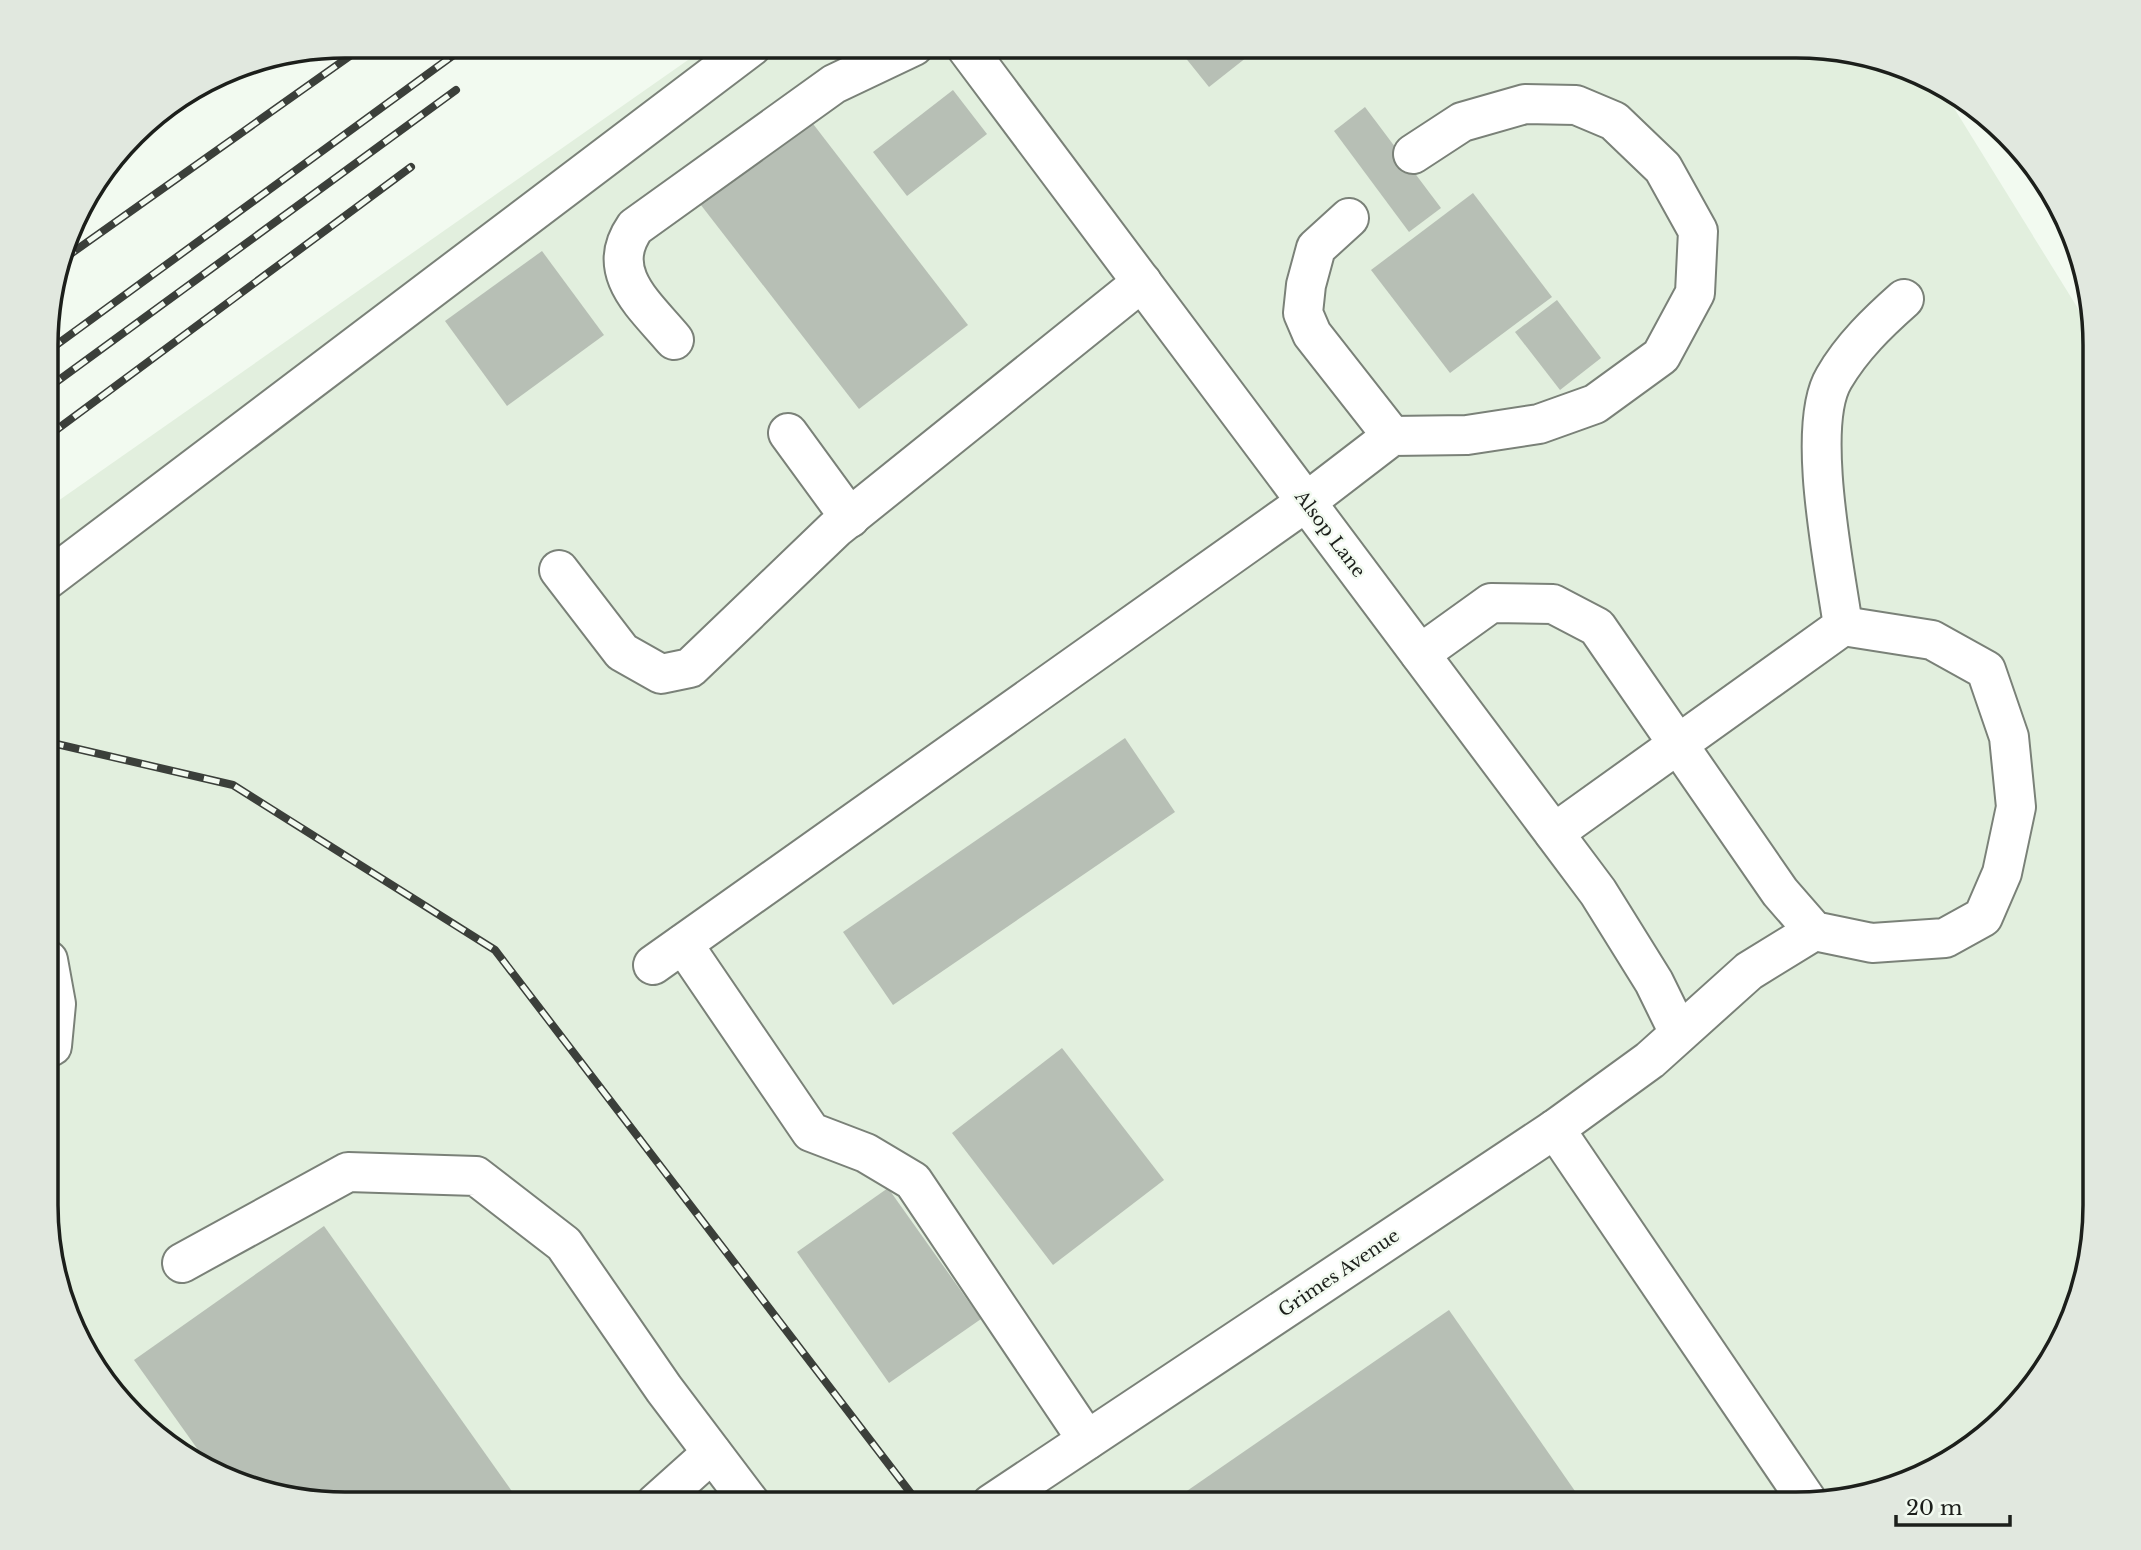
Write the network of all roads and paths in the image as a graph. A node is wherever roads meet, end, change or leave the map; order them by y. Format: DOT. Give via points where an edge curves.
graph roads {
  1 [pos="735,58"];
  2 [pos="889,58"];
  3 [pos="974,58"];
  4 [pos="1413,154"];
  5 [pos="1349,218"];
  6 [pos="1142,282"];
  7 [pos="1904,299"];
  8 [pos="674,340"];
  9 [pos="788,433"];
  10 [pos="1392,436"];
  11 [pos="1306,502"];
  12 [pos="850,518"];
  13 [pos="559,570"];
  14 [pos="58,571"];
  15 [pos="1843,626"];
  16 [pos="1420,654"];
  17 [pos="1678,744"];
  18 [pos="1554,833"];
  19 [pos="1814,931"];
  20 [pos="1679,1032"];
  21 [pos="1555,1129"];
  22 [pos="182,1263"];
  23 [pos="1087,1440"];
  24 [pos="712,1452"];
  25 [pos="667,1492"];
  26 [pos="742,1492"];
  27 [pos="1009,1492"];
  28 [pos="1801,1492"];
  1 -- 14 [label="street"];
  2 -- 8 [label="street" via="834,84 635,227 625,242 622,261 627,282"];
  3 -- 6 [label="street, Alsop Lane"];
  4 -- 10 [label="street" via="1462,122 1525,104 1576,105 1614,121 1663,168 1698,231 1695,293 1661,356 1595,404 1539,424 1467,435"];
  5 -- 10 [label="street" via="1315,248 1303,313 1311,334"];
  6 -- 11 [label="street, Alsop Lane"];
  6 -- 12 [label="street"];
  7 -- 15 [label="street" via="1870,330 1832,380 1822,418 1825,489"];
  9 -- 12 [label="street"];
  10 -- 11 [label="street"];
  11 -- 16 [label="street, Alsop Lane"];
  11 -- 23 [label="street" via="668,954 811,1132 866,1153 913,1181"];
  12 -- 13 [label="street" via="690,668 661,674 622,652"];
  15 -- 17 [label="street"];
  15 -- 19 [label="street" via="1932,640 1986,670 2009,737 2016,807 2002,873 1983,917 1945,938 1872,943"];
  16 -- 17 [label="street" via="1492,603 1553,604 1597,626"];
  16 -- 18 [label="street, Alsop Lane"];
  17 -- 18 [label="street"];
  17 -- 19 [label="street" via="1780,892"];
  18 -- 20 [label="street, Alsop Lane" via="1598,892"];
  19 -- 20 [label="street, Grimes Avenue" via="1749,971"];
  20 -- 21 [label="street, Grimes Avenue" via="1650,1060"];
  21 -- 23 [label="street, Grimes Avenue"];
  21 -- 28 [label="street"];
  22 -- 24 [label="street" via="348,1171 476,1176 564,1244"];
  23 -- 27 [label="street, Grimes Avenue"];
  24 -- 25 [label="street"];
  24 -- 26 [label="street"];
}
